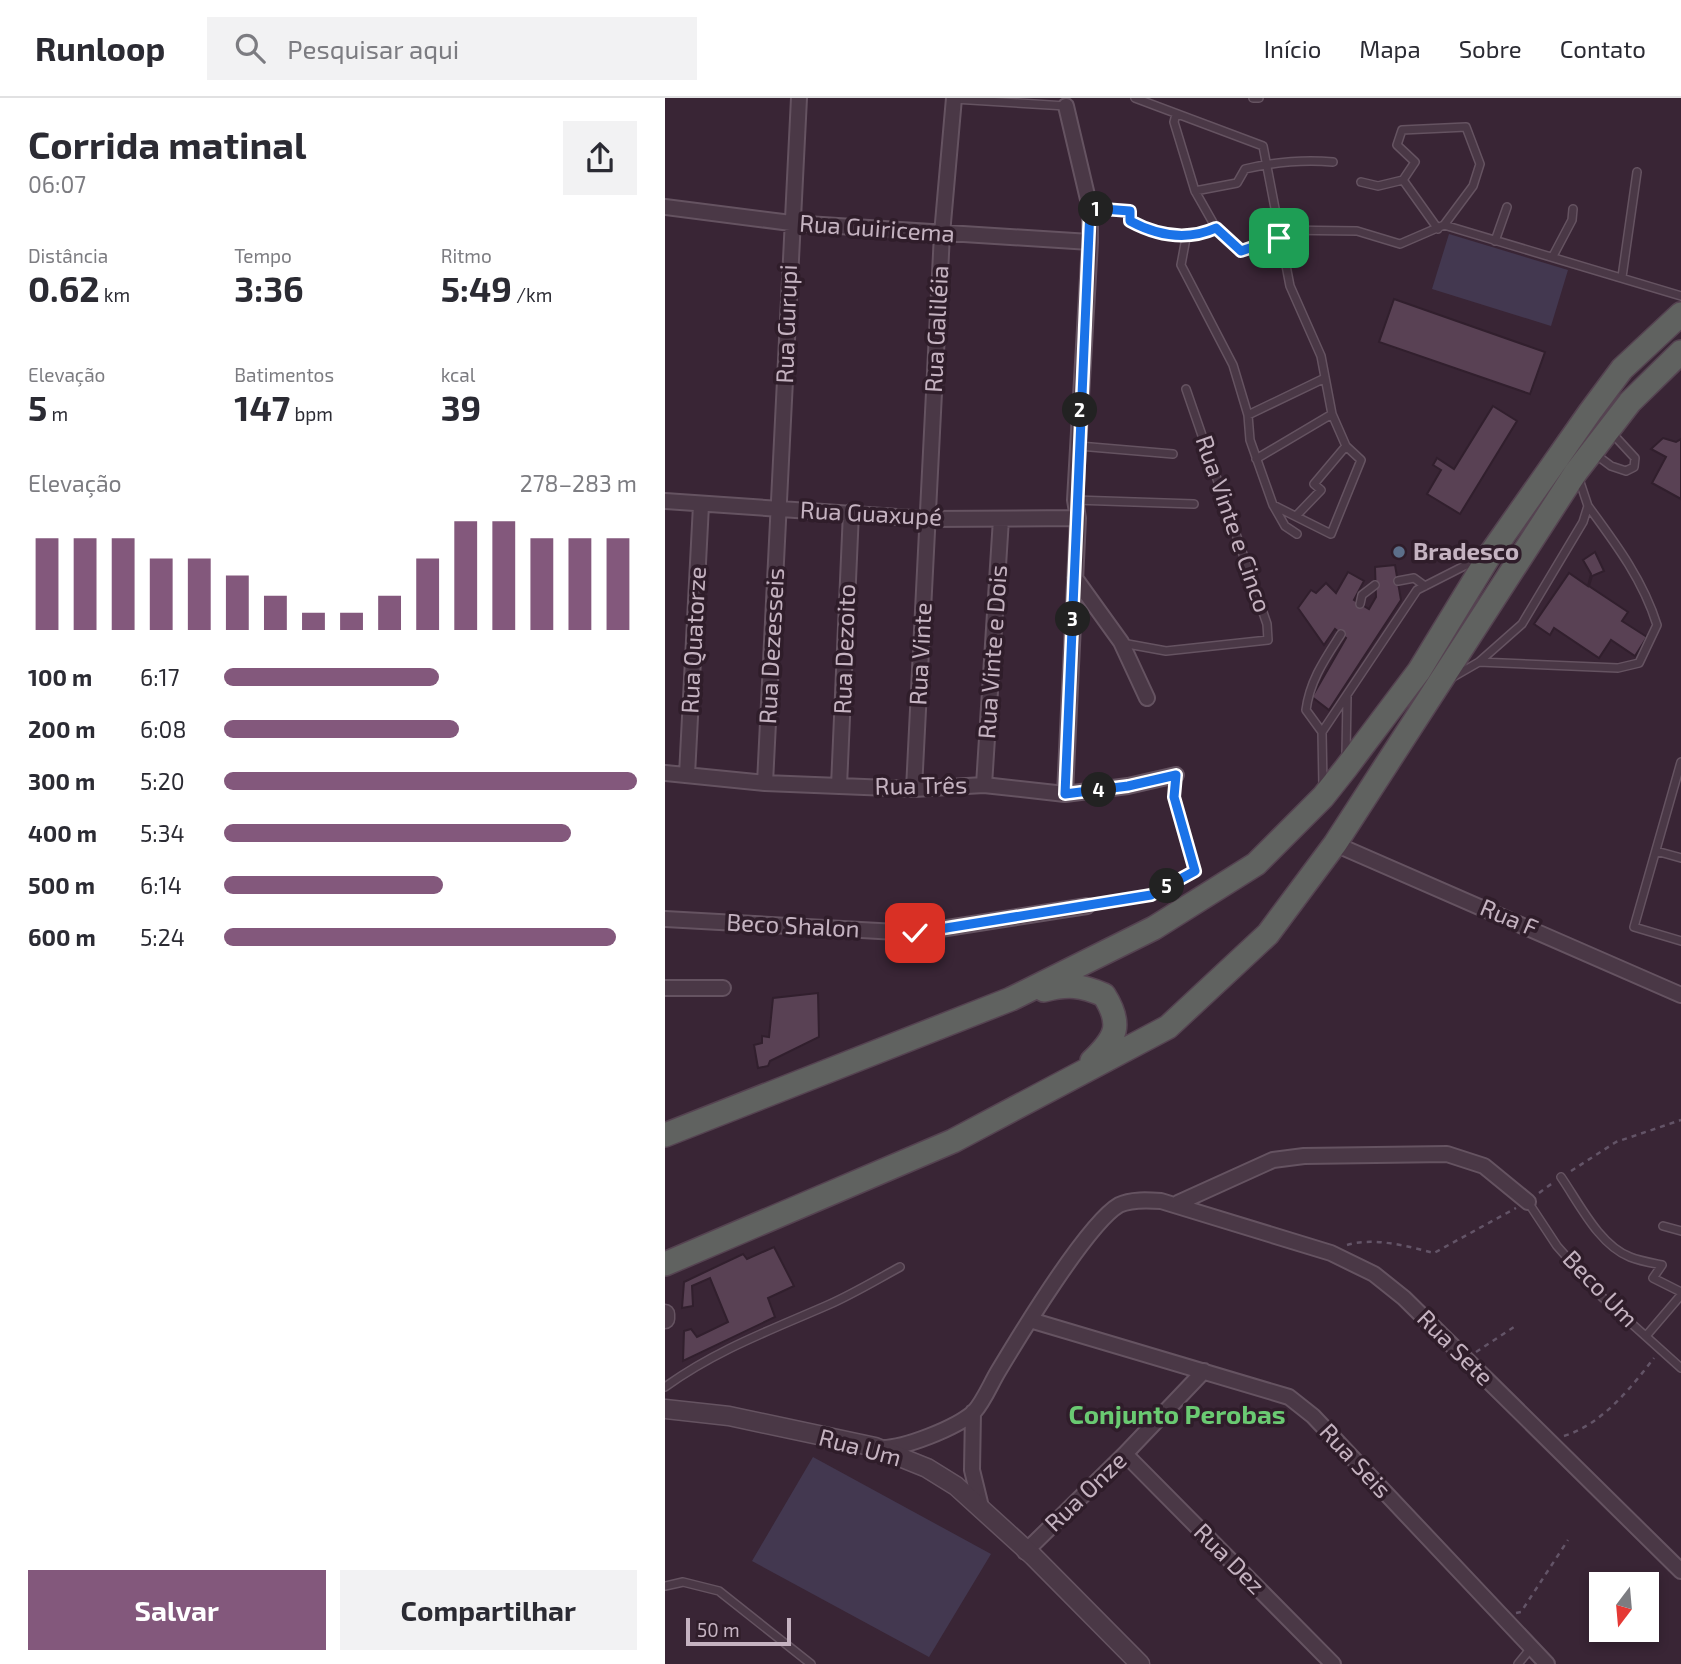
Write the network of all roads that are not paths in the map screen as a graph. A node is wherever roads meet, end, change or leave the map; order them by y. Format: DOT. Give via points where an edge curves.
graph roads {
  1 [pos="799,98"];
  2 [pos="954,98"];
  3 [pos="1135,98"];
  4 [pos="1253,98"];
  5 [pos="1259,98"];
  6 [pos="1066,106"];
  7 [pos="1176,114"];
  8 [pos="1332,162"];
  9 [pos="1265,164"];
  10 [pos="1637,172"];
  11 [pos="1403,180"];
  12 [pos="1361,182"];
  13 [pos="1195,191"];
  14 [pos="665,207"];
  15 [pos="1507,207"];
  16 [pos="1090,208"];
  17 [pos="1573,209"];
  18 [pos="792,223"];
  19 [pos="1441,227"];
  20 [pos="1216,228"];
  21 [pos="942,234"];
  22 [pos="1278,234"];
  23 [pos="1186,239"];
  24 [pos="1495,241"];
  25 [pos="1090,242"];
  26 [pos="1553,256"];
  27 [pos="1622,277"];
  28 [pos="1681,296"];
  29 [pos="1681,314"];
  30 [pos="1681,352"];
  31 [pos="1325,378"];
  32 [pos="1186,389"];
  33 [pos="1332,414"];
  34 [pos="1248,415"];
  35 [pos="1609,429"];
  36 [pos="1079,446"];
  37 [pos="1346,446"];
  38 [pos="1592,451"];
  39 [pos="1173,454"];
  40 [pos="1256,459"];
  41 [pos="1576,472"];
  42 [pos="1075,500"];
  43 [pos="665,501"];
  44 [pos="1195,504"];
  45 [pos="701,505"];
  46 [pos="1273,505"];
  47 [pos="1588,506"];
  48 [pos="779,509"];
  49 [pos="851,512"];
  50 [pos="1297,515"];
  51 [pos="1078,518"];
  52 [pos="927,519"];
  53 [pos="1001,519"];
  54 [pos="1297,534"];
  55 [pos="1490,553"];
  56 [pos="1075,578"];
  57 [pos="1398,581"];
  58 [pos="1375,585"];
  59 [pos="1425,586"];
  60 [pos="1360,604"];
  61 [pos="1341,634"];
  62 [pos="1121,642"];
  63 [pos="1479,662"];
  64 [pos="1438,687"];
  65 [pos="1347,696"];
  66 [pos="1147,698"];
  67 [pos="1322,732"];
  68 [pos="1681,762"];
  69 [pos="1346,768"];
  70 [pos="665,773"];
  71 [pos="687,775"];
  72 [pos="1176,775"];
  73 [pos="1679,777"];
  74 [pos="765,783"];
  75 [pos="984,785"];
  76 [pos="839,786"];
  77 [pos="914,789"];
  78 [pos="1065,794"];
  79 [pos="1323,797"];
  80 [pos="1335,844"];
  81 [pos="1656,852"];
  82 [pos="1681,858"];
  83 [pos="1087,906"];
  84 [pos="665,919"];
  85 [pos="1681,941"];
  86 [pos="665,988"];
  87 [pos="723,988"];
  88 [pos="1681,995"];
  89 [pos="1011,999"];
  90 [pos="1077,1075"];
  91 [pos="665,1135"];
  92 [pos="1561,1177"];
  93 [pos="1528,1202"];
  94 [pos="1178,1203"];
  95 [pos="1663,1226"];
  96 [pos="1681,1231"];
  97 [pos="665,1264"];
  98 [pos="900,1267"];
  99 [pos="1681,1293"];
  100 [pos="1030,1320"];
  101 [pos="1646,1336"];
  102 [pos="1681,1368"];
  103 [pos="1203,1371"];
  104 [pos="665,1387"];
  105 [pos="665,1409"];
  106 [pos="974,1412"];
  107 [pos="875,1447"];
  108 [pos="1125,1454"];
  109 [pos="982,1512"];
  110 [pos="1025,1552"];
  111 [pos="1681,1572"];
  112 [pos="665,1586"];
  113 [pos="1531,1647"];
  114 [pos="811,1664"];
  115 [pos="1129,1664"];
  116 [pos="1140,1664"];
  117 [pos="1333,1664"];
  118 [pos="1518,1664"];
  119 [pos="1547,1664"];
  1 -- 18 [label="street, Rua Gurupi"];
  2 -- 6 [label="lane"];
  2 -- 21 [label="street, Rua Galiléia"];
  3 -- 7 [label="lane"];
  4 -- 5 [label="lane"];
  6 -- 16 [label="street"];
  7 -- 9 [label="lane" via="1263,146"];
  7 -- 13 [label="lane" via="1174,122"];
  8 -- 9 [label="lane" via="1299,159"];
  9 -- 13 [label="lane" via="1245,169 1237,183"];
  9 -- 22 [label="lane"];
  10 -- 27 [label="lane"];
  11 -- 12 [label="lane" via="1378,186"];
  11 -- 19 [label="lane"];
  11 -- 19 [label="lane" via="1415,162 1397,145 1402,130 1466,127 1480,164 1473,186"];
  13 -- 20 [label="lane"];
  14 -- 18 [label="street, Rua Guiricema"];
  15 -- 24 [label="lane"];
  16 -- 23 [label="lane" via="1130,211 1130,221 1141,227"];
  16 -- 25 [label="street"];
  17 -- 26 [label="lane" via="1573,220"];
  18 -- 21 [label="street, Rua Guiricema"];
  18 -- 48 [label="street, Rua Gurupi"];
  19 -- 22 [label="lane" via="1400,244 1357,231"];
  19 -- 24 [label="lane"];
  20 -- 22 [label="lane" via="1241,251"];
  20 -- 23 [label="lane"];
  21 -- 25 [label="street, Rua Guiricema"];
  21 -- 52 [label="street, Rua Galiléia"];
  22 -- 31 [label="lane" via="1290,286 1321,356"];
  23 -- 34 [label="lane" via="1181,265 1233,365"];
  24 -- 26 [label="lane"];
  25 -- 36 [label="street"];
  26 -- 27 [label="lane"];
  27 -- 28 [label="lane"];
  29 -- 55 [label="highway" via="1622,369"];
  30 -- 35 [label="highway"];
  31 -- 33 [label="lane"];
  31 -- 34 [label="lane"];
  32 -- 62 [label="lane, Rua Vinte e Cinco" via="1267,624 1268,640 1166,651"];
  33 -- 37 [label="lane"];
  33 -- 40 [label="lane"];
  34 -- 40 [label="lane"];
  35 -- 38 [label="highway"];
  35 -- 38 [label="lane" via="1635,458 1635,467 1626,471 1611,466"];
  36 -- 39 [label="lane"];
  36 -- 42 [label="street"];
  37 -- 50 [label="lane" via="1314,484 1321,491"];
  37 -- 50 [label="lane" via="1361,460 1331,534"];
  38 -- 41 [label="highway"];
  40 -- 46 [label="lane"];
  41 -- 47 [label="lane"];
  41 -- 64 [label="highway"];
  42 -- 44 [label="lane"];
  42 -- 51 [label="street"];
  43 -- 45 [label="street, Rua Guaxupé"];
  45 -- 48 [label="street, Rua Guaxupé"];
  45 -- 71 [label="street, Rua Quatorze"];
  46 -- 50 [label="lane"];
  46 -- 54 [label="lane" via="1285,526"];
  47 -- 63 [label="lane" via="1583,523 1522,624"];
  47 -- 63 [label="lane" via="1627,558 1650,603 1657,625 1639,663 1618,668"];
  48 -- 49 [label="street, Rua Guaxupé"];
  48 -- 74 [label="street, Rua Dezesseis"];
  49 -- 52 [label="street, Rua Guaxupé"];
  49 -- 76 [label="street, Rua Dezoito"];
  51 -- 53 [label="street, Rua Guaxupé"];
  51 -- 56 [label="street"];
  52 -- 53 [label="street, Rua Guaxupé"];
  52 -- 77 [label="street, Rua Vinte"];
  53 -- 75 [label="street, Rua Vinte e Dois"];
  55 -- 59 [label="lane"];
  55 -- 69 [label="highway" via="1419,671"];
  56 -- 62 [label="street"];
  56 -- 78 [label="street"];
  57 -- 59 [label="lane" via="1414,578"];
  58 -- 60 [label="lane" via="1362,595"];
  59 -- 65 [label="lane" via="1417,590"];
  61 -- 67 [label="lane" via="1308,693 1306,710"];
  62 -- 66 [label="street"];
  63 -- 64 [label="lane"];
  64 -- 80 [label="highway"];
  65 -- 67 [label="lane"];
  65 -- 69 [label="lane"];
  67 -- 79 [label="lane"];
  68 -- 73 [label="lane"];
  69 -- 79 [label="highway"];
  70 -- 71 [label="street, Rua Três"];
  71 -- 74 [label="street, Rua Três"];
  72 -- 78 [label="street, Rua Três"];
  73 -- 81 [label="lane"];
  74 -- 76 [label="street, Rua Três"];
  75 -- 77 [label="street, Rua Três"];
  75 -- 78 [label="street, Rua Três"];
  76 -- 77 [label="street, Rua Três"];
  79 -- 89 [label="highway" via="1256,864 1212,894"];
  80 -- 88 [label="street, Rua F"];
  80 -- 90 [label="highway" via="1268,933 1168,1027"];
  81 -- 82 [label="lane"];
  81 -- 85 [label="lane" via="1635,928"];
  83 -- 84 [label="street, Beco Shalon" via="915,933"];
  86 -- 87 [label="street"];
  89 -- 90 [label="highway" via="1066,984 1104,995 1116,1022 1111,1043"];
  89 -- 91 [label="highway"];
  90 -- 97 [label="highway" via="953,1141"];
  92 -- 99 [label="lane" via="1618,1251 1663,1265 1653,1278"];
  93 -- 94 [label="street, Rua Sete" via="1484,1166 1447,1154 1273,1160"];
  93 -- 101 [label="lane, Beco Um" via="1557,1246 1593,1287"];
  94 -- 100 [label="street, Rua Sete" via="1146,1199 1110,1212"];
  94 -- 111 [label="street, Rua Sete" via="1331,1253 1374,1274 1466,1358"];
  95 -- 96 [label="lane"];
  98 -- 104 [label="lane" via="830,1304 753,1335"];
  99 -- 101 [label="lane"];
  100 -- 103 [label="street, Rua Seis"];
  100 -- 106 [label="street, Rua Sete"];
  101 -- 102 [label="lane, Beco Um"];
  103 -- 108 [label="street, Rua Onze"];
  103 -- 113 [label="street, Rua Seis" via="1289,1396 1313,1416"];
  105 -- 107 [label="street, Rua Um" via="729,1416"];
  106 -- 107 [label="street" via="915,1443 894,1449"];
  106 -- 109 [label="street, Rua Sete" via="972,1470"];
  107 -- 109 [label="street, Rua Um" via="927,1468 956,1486"];
  108 -- 110 [label="street, Rua Onze"];
  108 -- 117 [label="street, Rua Dez"];
  109 -- 110 [label="street, Rua Um"];
  110 -- 115 [label="street, Rua Um" via="1027,1561"];
  110 -- 116 [label="street, Rua Um"];
  112 -- 114 [label="lane" via="683,1582 719,1591"];
  113 -- 118 [label="lane"];
  113 -- 119 [label="street, Rua Seis"];
}
